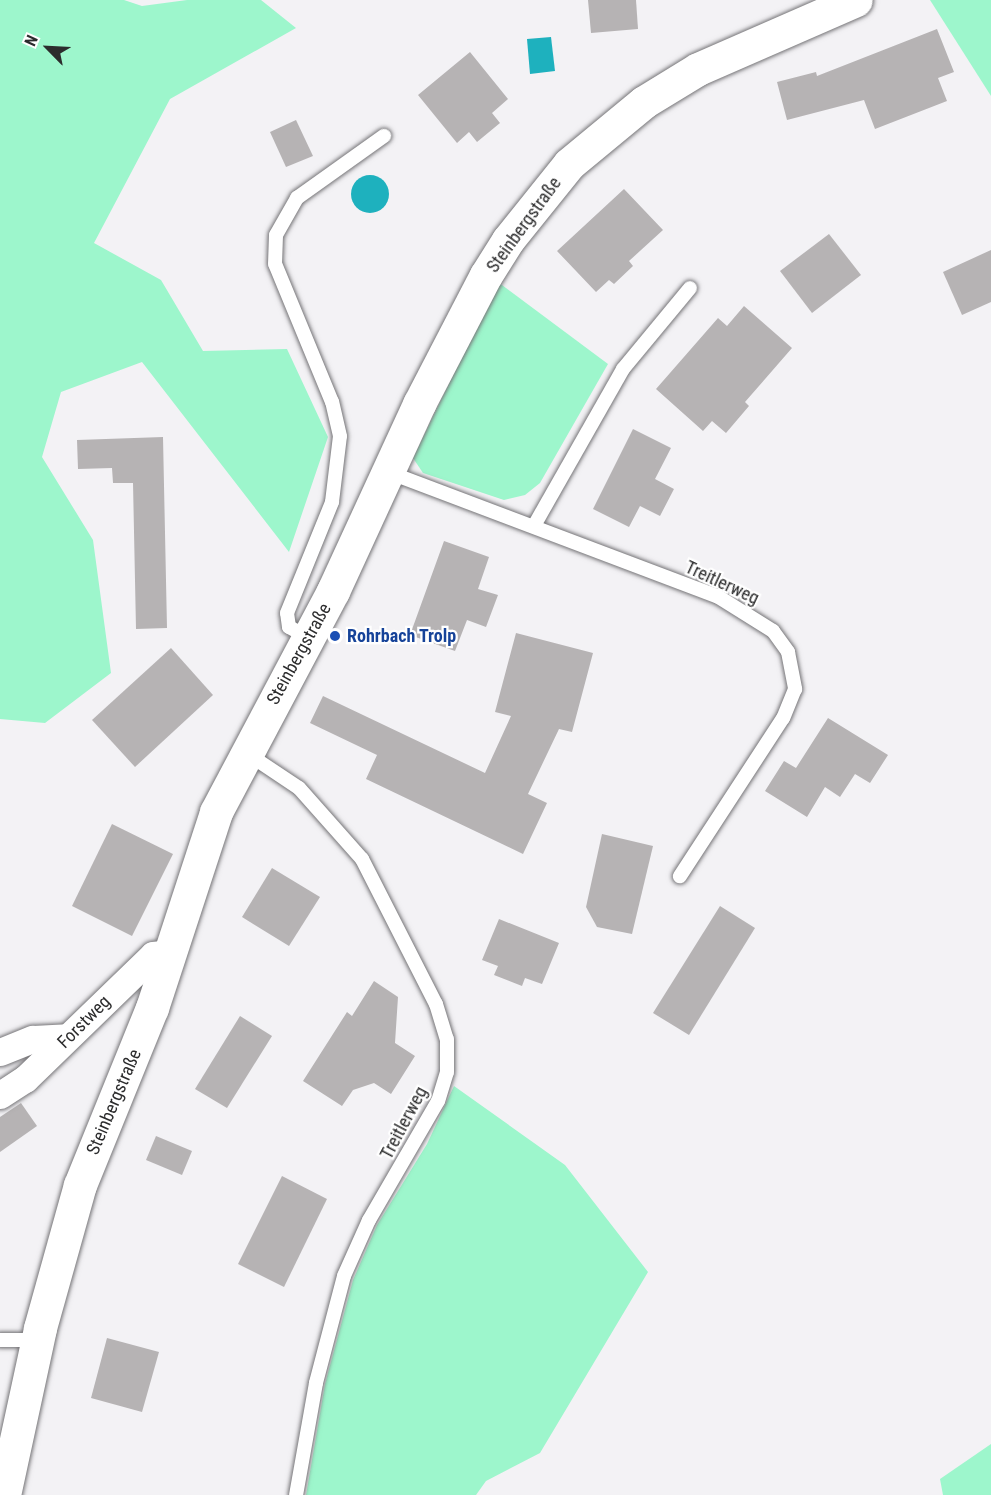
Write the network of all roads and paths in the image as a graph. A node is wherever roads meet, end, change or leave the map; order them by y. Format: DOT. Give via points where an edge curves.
graph roads {
  1 [pos="856,0"];
  2 [pos="384,136"];
  3 [pos="690,288"];
  4 [pos="388,471"];
  5 [pos="535,524"];
  6 [pos="309,638"];
  7 [pos="244,752"];
  8 [pos="680,876"];
  9 [pos="169,953"];
  10 [pos="67,1037"];
  11 [pos="0,1052"];
  12 [pos="0,1095"];
  13 [pos="0,1340"];
  14 [pos="38,1340"];
  15 [pos="4,1495"];
  16 [pos="296,1495"];
  1 -- 4 [label="main road, Steinbergstraße" via="698,69 644,102 569,164 508,240 486,275"];
  2 -- 6 [label="lane" via="297,198 276,235 275,264 332,402 340,436 332,502 287,613 289,627"];
  3 -- 5 [label="lane" via="623,369"];
  4 -- 5 [label="lane, Treitlerweg"];
  4 -- 6 [label="main road, Steinbergstraße"];
  5 -- 8 [label="lane, Treitlerweg" via="750,612 773,631 788,652 795,689 783,718"];
  6 -- 7 [label="main road, Steinbergstraße"];
  7 -- 9 [label="main road, Steinbergstraße" via="201,851"];
  7 -- 16 [label="lane, Treitlerweg" via="299,788 362,859 394,916 447,1039 447,1072 438,1101 369,1220 344,1276 316,1383"];
  9 -- 10 [label="street, Forstweg" via="153,954"];
  9 -- 14 [label="main road, Steinbergstraße" via="152,1008 80,1185"];
  10 -- 11 [label="street" via="33,1039"];
  10 -- 12 [label="street, Forstweg" via="26,1079"];
  13 -- 14 [label="lane"];
  14 -- 15 [label="main road, Steinbergstraße"];
}
